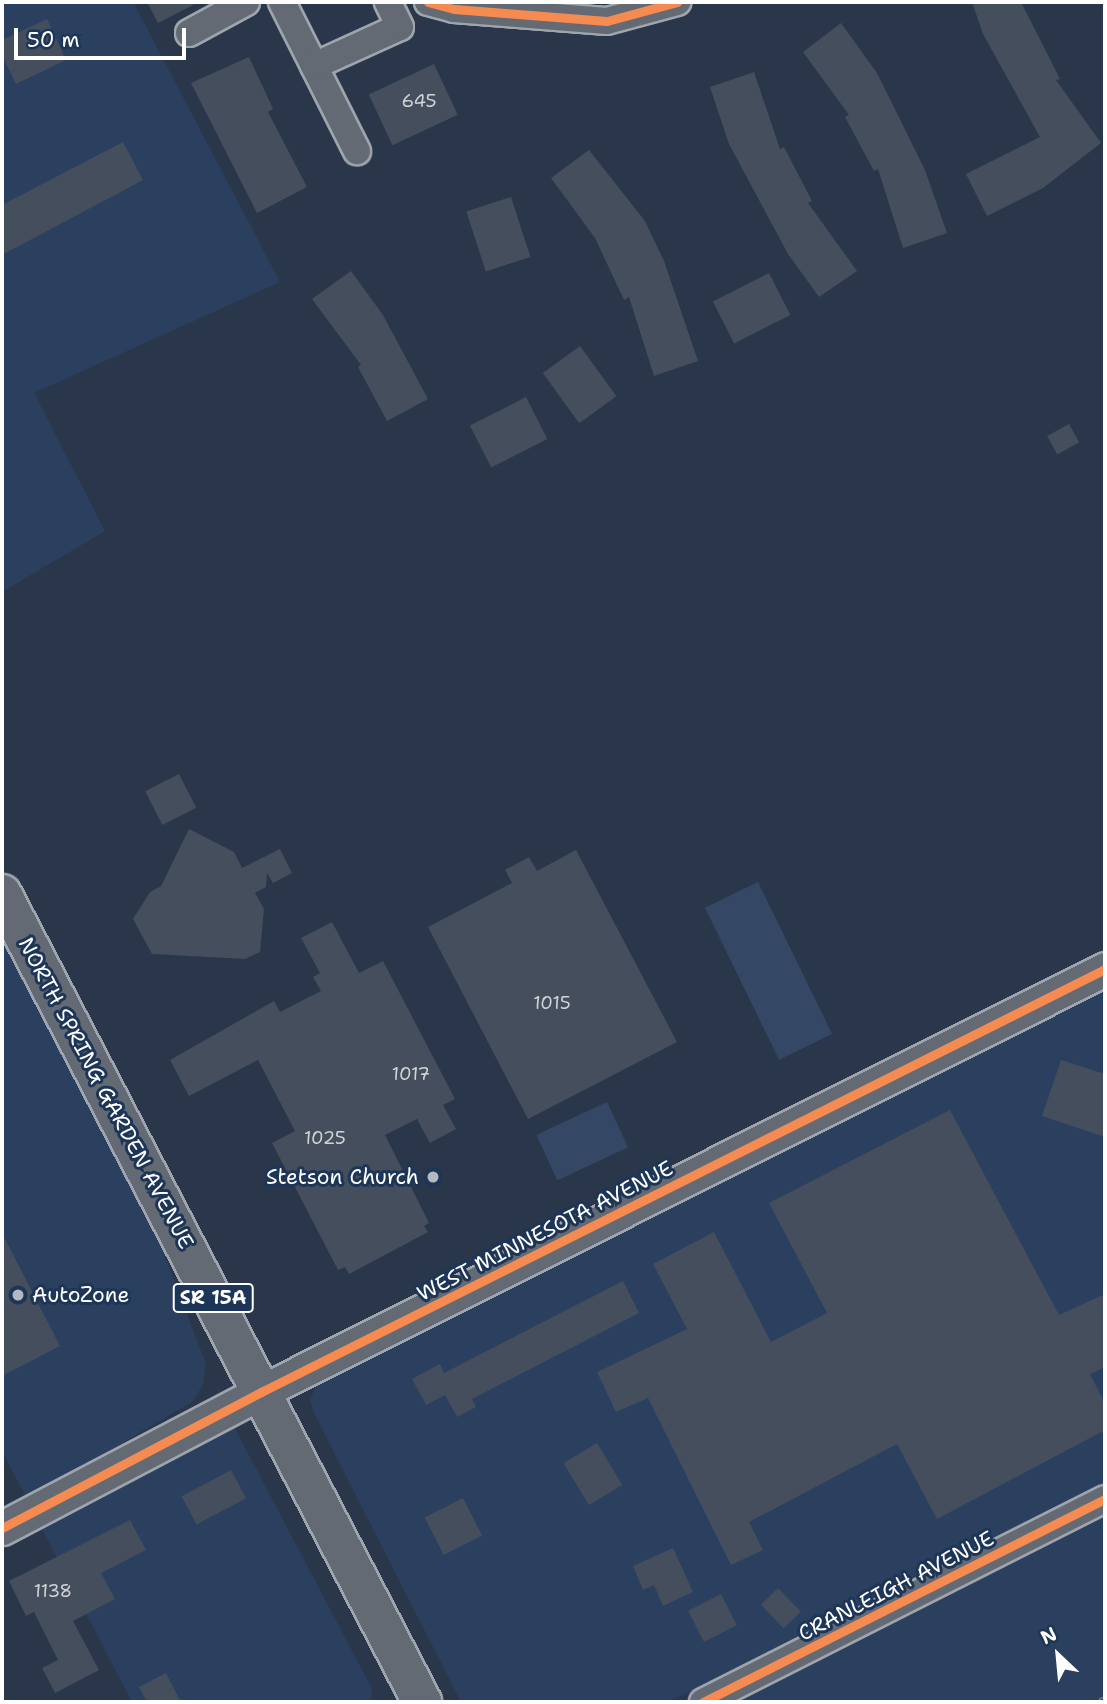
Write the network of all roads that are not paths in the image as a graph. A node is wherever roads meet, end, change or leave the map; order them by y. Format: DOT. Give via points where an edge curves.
graph roads {
  1 [pos="246,2"];
  2 [pos="282,2"];
  3 [pos="388,2"];
  4 [pos="428,2"];
  5 [pos="677,2"];
  6 [pos="190,33"];
  7 [pos="314,66"];
  8 [pos="356,151"];
  9 [pos="2,894"];
  10 [pos="1105,969"];
  11 [pos="261,1392"];
  12 [pos="1105,1499"];
  13 [pos="2,1528"];
  14 [pos="422,1702"];
  15 [pos="703,1702"];
  1 -- 6 [label="street"];
  2 -- 7 [label="street"];
  3 -- 7 [label="street" via="400,27"];
  4 -- 5 [label="street" via="454,9 607,21"];
  7 -- 8 [label="street"];
  9 -- 11 [label="highway, NORTH SPRING GARDEN AVENUE / SR 15A"];
  10 -- 11 [label="street, WEST MINNESOTA AVENUE"];
  11 -- 13 [label="street, WEST MINNESOTA AVENUE"];
  11 -- 14 [label="highway, NORTH SPRING GARDEN AVENUE / SR 15A"];
  12 -- 15 [label="street, CRANLEIGH AVENUE"];
}
